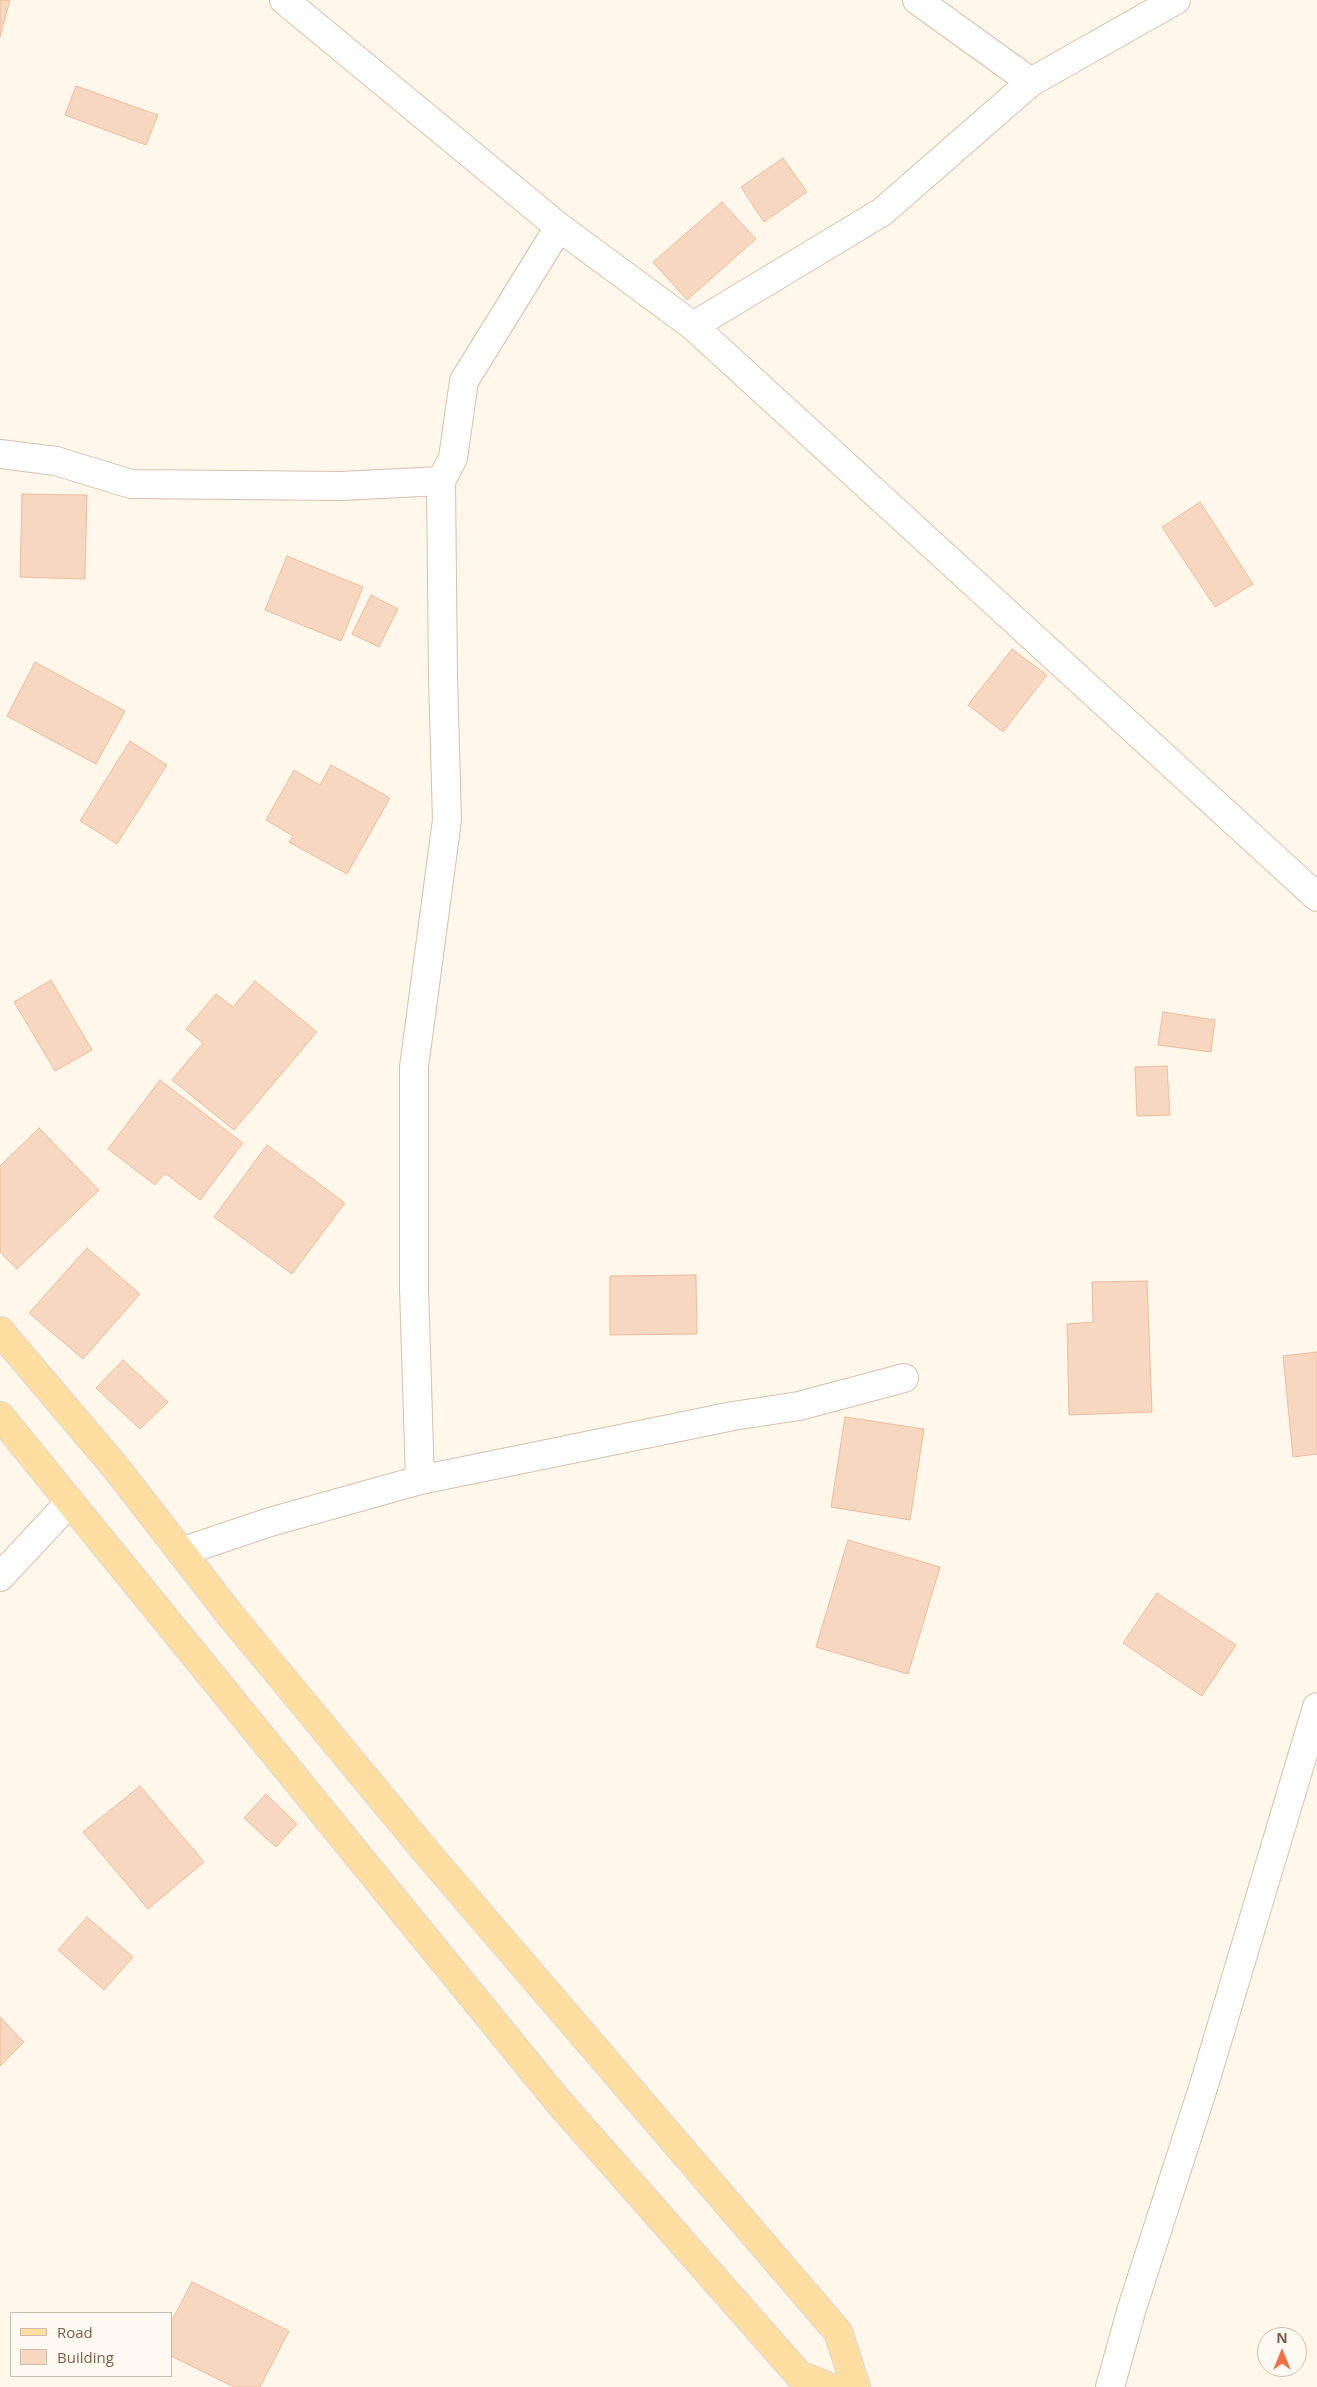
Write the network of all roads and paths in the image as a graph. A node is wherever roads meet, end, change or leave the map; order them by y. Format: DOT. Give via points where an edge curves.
graph roads {
  1 [pos="284,0"];
  2 [pos="917,0"];
  3 [pos="1176,0"];
  4 [pos="1031,82"];
  5 [pos="559,228"];
  6 [pos="693,326"];
  7 [pos="0,454"];
  8 [pos="441,481"];
  9 [pos="1317,897"];
  10 [pos="0,1331"];
  11 [pos="904,1378"];
  12 [pos="0,1416"];
  13 [pos="420,1480"];
  14 [pos="70,1502"];
  15 [pos="180,1552"];
  16 [pos="0,1577"];
  17 [pos="1317,1707"];
  18 [pos="829,2387"];
  19 [pos="856,2387"];
  20 [pos="1110,2387"];
  1 -- 5 [label="street"];
  2 -- 4 [label="street"];
  3 -- 4 [label="street"];
  4 -- 6 [label="street" via="882,212"];
  5 -- 6 [label="street"];
  5 -- 8 [label="street" via="464,381 453,458"];
  6 -- 9 [label="street"];
  7 -- 8 [label="street" via="56,461 131,484 341,486"];
  8 -- 13 [label="street" via="447,820 414,1067 414,1288"];
  10 -- 15 [label="main road" via="116,1468"];
  11 -- 13 [label="street" via="799,1406 734,1416"];
  12 -- 14 [label="main road"];
  13 -- 15 [label="street" via="270,1522"];
  14 -- 16 [label="street"];
  14 -- 18 [label="main road" via="557,2100 799,2375"];
  15 -- 19 [label="main road" via="428,1854 838,2332"];
  17 -- 20 [label="street"];
}
